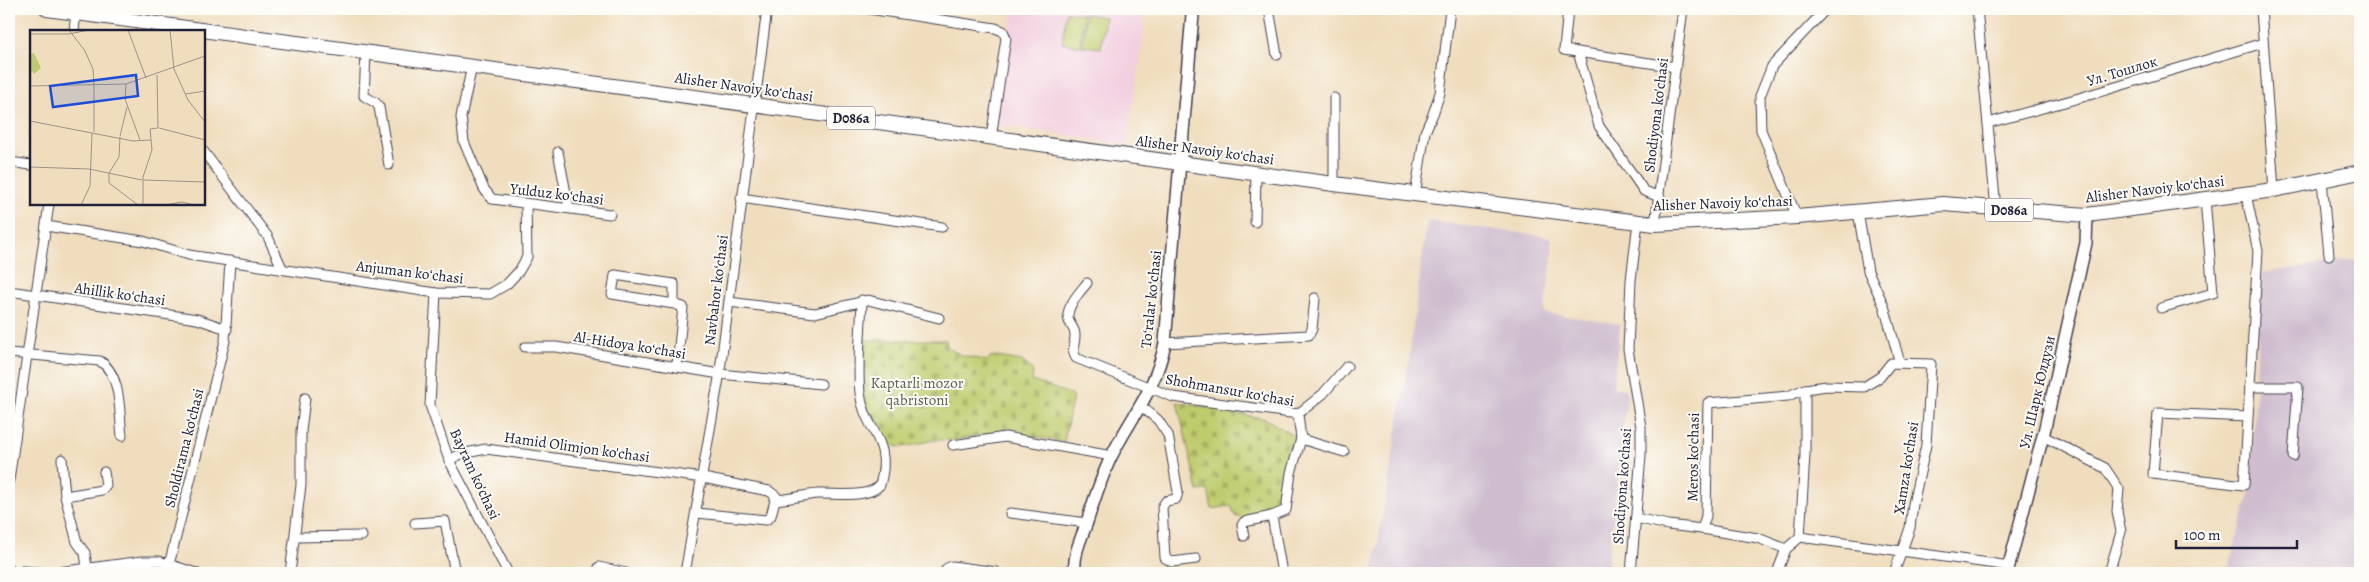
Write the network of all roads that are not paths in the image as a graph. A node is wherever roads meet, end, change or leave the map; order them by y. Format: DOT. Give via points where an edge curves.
graph roads {
  1 [pos="47,9"];
  2 [pos="767,9"];
  3 [pos="869,9"];
  4 [pos="1193,9"];
  5 [pos="1269,9"];
  6 [pos="1450,9"];
  7 [pos="1568,9"];
  8 [pos="1683,9"];
  9 [pos="1826,9"];
  10 [pos="1977,9"];
  11 [pos="2261,9"];
  12 [pos="76,12"];
  13 [pos="74,30"];
  14 [pos="203,30"];
  15 [pos="205,30"];
  16 [pos="2263,43"];
  17 [pos="1578,52"];
  18 [pos="366,53"];
  19 [pos="1277,55"];
  20 [pos="472,66"];
  21 [pos="1676,67"];
  22 [pos="1334,98"];
  23 [pos="754,104"];
  24 [pos="1988,123"];
  25 [pos="991,138"];
  26 [pos="558,152"];
  27 [pos="205,153"];
  28 [pos="9,162"];
  29 [pos="1180,162"];
  30 [pos="30,164"];
  31 [pos="389,164"];
  32 [pos="2360,172"];
  33 [pos="1256,173"];
  34 [pos="2322,180"];
  35 [pos="1334,184"];
  36 [pos="2274,190"];
  37 [pos="2246,194"];
  38 [pos="1414,195"];
  39 [pos="1660,197"];
  40 [pos="741,198"];
  41 [pos="2205,199"];
  42 [pos="49,205"];
  43 [pos="526,205"];
  44 [pos="569,208"];
  45 [pos="1996,209"];
  46 [pos="1858,212"];
  47 [pos="610,214"];
  48 [pos="2086,216"];
  49 [pos="1796,217"];
  50 [pos="1256,222"];
  51 [pos="1638,222"];
  52 [pos="1655,224"];
  53 [pos="46,226"];
  54 [pos="942,227"];
  55 [pos="2329,255"];
  56 [pos="230,261"];
  57 [pos="282,268"];
  58 [pos="1087,283"];
  59 [pos="9,291"];
  60 [pos="436,293"];
  61 [pos="35,296"];
  62 [pos="1315,298"];
  63 [pos="862,300"];
  64 [pos="728,302"];
  65 [pos="674,304"];
  66 [pos="2162,308"];
  67 [pos="939,318"];
  68 [pos="227,329"];
  69 [pos="1164,343"];
  70 [pos="525,347"];
  71 [pos="9,353"];
  72 [pos="26,356"];
  73 [pos="1900,363"];
  74 [pos="1347,366"];
  75 [pos="677,367"];
  76 [pos="720,374"];
  77 [pos="821,384"];
  78 [pos="2250,387"];
  79 [pos="1805,388"];
  80 [pos="1151,389"];
  81 [pos="305,398"];
  82 [pos="1141,406"];
  83 [pos="1298,414"];
  84 [pos="2248,417"];
  85 [pos="122,436"];
  86 [pos="2043,436"];
  87 [pos="1301,439"];
  88 [pos="953,445"];
  89 [pos="1344,452"];
  90 [pos="1112,456"];
  91 [pos="2294,456"];
  92 [pos="62,459"];
  93 [pos="449,460"];
  94 [pos="104,472"];
  95 [pos="703,478"];
  96 [pos="9,480"];
  97 [pos="65,496"];
  98 [pos="775,500"];
  99 [pos="697,513"];
  100 [pos="1010,513"];
  101 [pos="1272,516"];
  102 [pos="1636,518"];
  103 [pos="415,523"];
  104 [pos="1087,523"];
  105 [pos="1702,528"];
  106 [pos="362,536"];
  107 [pos="1244,536"];
  108 [pos="296,537"];
  109 [pos="1800,537"];
  110 [pos="1786,549"];
  111 [pos="1902,552"];
  112 [pos="1196,559"];
  113 [pos="599,567"];
  114 [pos="88,568"];
  115 [pos="167,569"];
  116 [pos="2009,569"];
  117 [pos="9,570"];
  118 [pos="508,572"];
  119 [pos="996,572"];
  120 [pos="196,573"];
  121 [pos="290,573"];
  122 [pos="455,573"];
  123 [pos="496,573"];
  124 [pos="626,573"];
  125 [pos="685,573"];
  126 [pos="944,573"];
  127 [pos="1074,573"];
  128 [pos="1282,573"];
  129 [pos="1631,573"];
  130 [pos="1777,573"];
  131 [pos="1894,573"];
  132 [pos="2109,573"];
  1 -- 12 [label="main road, Alisher Navoiy koʻchasi / D086a"];
  2 -- 23 [label="street, Navbahor koʻchasi"];
  3 -- 25 [label="street" via="1003,31 1006,38"];
  4 -- 29 [label="main road, Toʻralar koʻchasi"];
  5 -- 19 [label="street"];
  6 -- 38 [label="street" via="1440,93 1425,132"];
  7 -- 17 [label="street" via="1564,50"];
  8 -- 21 [label="street, Shodiyona ko'chasi"];
  9 -- 49 [label="street" via="1772,66 1760,96 1761,130"];
  10 -- 24 [label="street"];
  11 -- 16 [label="street"];
  12 -- 13 [label="street"];
  12 -- 14 [label="main road, Alisher Navoiy koʻchasi / D086a"];
  15 -- 18 [label="main road, Alisher Navoiy koʻchasi / D086a"];
  16 -- 24 [label="street, Ул. Тошлок"];
  16 -- 36 [label="street"];
  17 -- 21 [label="street"];
  17 -- 39 [label="street" via="1599,126 1644,191"];
  18 -- 20 [label="main road, Alisher Navoiy koʻchasi / D086a"];
  18 -- 31 [label="street" via="364,96 379,107"];
  20 -- 23 [label="main road, Alisher Navoiy koʻchasi / D086a"];
  20 -- 43 [label="street, Yulduz koʻchasi" via="460,116 464,142 484,189 492,199"];
  21 -- 39 [label="street, Shodiyona ko'chasi"];
  22 -- 35 [label="street"];
  23 -- 25 [label="main road, Alisher Navoiy koʻchasi / D086a"];
  23 -- 40 [label="street, Navbahor koʻchasi"];
  24 -- 45 [label="street"];
  25 -- 29 [label="main road, Alisher Navoiy koʻchasi / D086a"];
  26 -- 44 [label="street"];
  27 -- 57 [label="street" via="268,237"];
  28 -- 30 [label="street"];
  29 -- 33 [label="main road, Alisher Navoiy koʻchasi / D086a"];
  29 -- 69 [label="street, Toʻralar koʻchasi"];
  32 -- 34 [label="main road, Alisher Navoiy koʻchasi / D086a"];
  33 -- 35 [label="main road, Alisher Navoiy koʻchasi / D086a"];
  33 -- 50 [label="street"];
  34 -- 36 [label="main road, Alisher Navoiy koʻchasi / D086a"];
  34 -- 55 [label="street"];
  35 -- 38 [label="main road, Alisher Navoiy koʻchasi / D086a"];
  36 -- 37 [label="main road, Alisher Navoiy koʻchasi / D086a"];
  37 -- 41 [label="main road, Alisher Navoiy koʻchasi / D086a"];
  37 -- 78 [label="street" via="2258,251"];
  38 -- 51 [label="main road, Alisher Navoiy koʻchasi / D086a"];
  39 -- 52 [label="street, Shodiyona ko'chasi"];
  40 -- 54 [label="street"];
  40 -- 64 [label="street, Navbahor koʻchasi"];
  41 -- 48 [label="main road, Alisher Navoiy koʻchasi / D086a"];
  41 -- 66 [label="street" via="2213,292"];
  42 -- 53 [label="street"];
  43 -- 44 [label="street, Yulduz koʻchasi"];
  43 -- 60 [label="street, Anjuman koʻchasi" via="527,257 507,284 490,294"];
  44 -- 47 [label="street, Yulduz koʻchasi"];
  45 -- 46 [label="main road, Alisher Navoiy koʻchasi / D086a" via="1943,204"];
  45 -- 48 [label="main road, Alisher Navoiy koʻchasi / D086a"];
  46 -- 49 [label="main road, Alisher Navoiy koʻchasi / D086a"];
  46 -- 73 [label="street" via="1868,271 1884,306"];
  48 -- 86 [label="street, Ул. Шарк Юлдузи" via="2086,243"];
  49 -- 52 [label="main road, Alisher Navoiy koʻchasi / D086a"];
  51 -- 52 [label="main road, Alisher Navoiy koʻchasi / D086a"];
  51 -- 102 [label="street, Shodiyona koʻchasi" via="1628,349 1641,427"];
  53 -- 56 [label="street, Anjuman koʻchasi" via="143,241 189,255"];
  53 -- 61 [label="street"];
  56 -- 57 [label="street, Anjuman koʻchasi"];
  56 -- 68 [label="street, Sholdirama ko‘chasi"];
  57 -- 60 [label="street, Anjuman koʻchasi"];
  58 -- 80 [label="street, Shohmansur koʻchasi" via="1068,314 1075,333 1075,356"];
  59 -- 61 [label="street, Ahillik koʻchasi"];
  60 -- 93 [label="street, Bayram ko'chasi" via="430,405"];
  61 -- 68 [label="street, Ahillik koʻchasi" via="197,319"];
  61 -- 72 [label="street"];
  62 -- 69 [label="street" via="1309,335"];
  63 -- 64 [label="street" via="815,313"];
  63 -- 67 [label="street"];
  63 -- 98 [label="street" via="860,391 865,413 883,450 881,481 876,488 850,493"];
  64 -- 76 [label="street, Navbahor koʻchasi"];
  65 -- 65 [label="street" via="612,294 615,275 674,284"];
  65 -- 75 [label="street" via="683,307"];
  68 -- 115 [label="street, Sholdirama ko‘chasi"];
  69 -- 80 [label="street, Toʻralar koʻchasi"];
  70 -- 75 [label="street, Al-Hidoya koʻchasi" via="556,347"];
  71 -- 72 [label="street"];
  72 -- 85 [label="street" via="100,361 108,366 115,380"];
  72 -- 96 [label="street"];
  73 -- 79 [label="street, Meros ko'chasi" via="1891,363 1864,387"];
  73 -- 111 [label="street, Xamza ko'chasi" via="1931,364 1926,445 1910,528"];
  74 -- 83 [label="street" via="1323,394"];
  75 -- 76 [label="street, Al-Hidoya koʻchasi"];
  76 -- 77 [label="street, Al-Hidoya koʻchasi"];
  76 -- 95 [label="street, Navbahor koʻchasi"];
  78 -- 84 [label="street"];
  78 -- 91 [label="street" via="2298,387"];
  79 -- 105 [label="street, Meros ko'chasi" via="1788,396 1708,402 1706,516"];
  79 -- 109 [label="street"];
  80 -- 82 [label="street, Toʻralar koʻchasi"];
  80 -- 83 [label="street, Shohmansur koʻchasi" via="1173,397"];
  81 -- 108 [label="street"];
  82 -- 90 [label="street, Toʻralar koʻchasi"];
  82 -- 112 [label="street" via="1158,420 1168,435 1178,492 1176,499 1162,507 1165,558 1172,562"];
  83 -- 87 [label="street, Shohmansur koʻchasi"];
  84 -- 84 [label="street" via="2244,485 2153,474 2158,413"];
  86 -- 116 [label="street, Ул. Шарк Юлдузи"];
  86 -- 132 [label="street" via="2105,468 2119,489 2121,532"];
  87 -- 89 [label="street"];
  87 -- 101 [label="street, Shohmansur koʻchasi" via="1291,472 1286,510"];
  88 -- 90 [label="street" via="1005,437"];
  90 -- 104 [label="street, Toʻralar koʻchasi"];
  92 -- 97 [label="street"];
  93 -- 95 [label="street, Hamid Olimjon ko'chasi" via="486,449"];
  93 -- 118 [label="street, Bayram ko'chasi"];
  94 -- 97 [label="street" via="106,485 102,490"];
  95 -- 98 [label="street, Hamid Olimjon ko'chasi" via="770,491 775,494"];
  95 -- 99 [label="street, Navbahor koʻchasi"];
  97 -- 114 [label="street" via="77,542 85,553"];
  98 -- 99 [label="street" via="771,516 766,520"];
  99 -- 125 [label="street, Navbahor koʻchasi"];
  100 -- 104 [label="street"];
  101 -- 107 [label="street" via="1244,522"];
  101 -- 128 [label="street"];
  102 -- 105 [label="street"];
  102 -- 129 [label="street, Shodiyona koʻchasi"];
  103 -- 122 [label="street" via="445,521"];
  104 -- 127 [label="street, Toʻralar koʻchasi" via="1075,553"];
  105 -- 110 [label="street" via="1758,538"];
  106 -- 108 [label="street"];
  108 -- 121 [label="street"];
  109 -- 110 [label="street"];
  109 -- 111 [label="street"];
  110 -- 130 [label="street"];
  111 -- 116 [label="street"];
  111 -- 131 [label="street, Xamza ko'chasi"];
  113 -- 124 [label="street"];
  114 -- 115 [label="street" via="159,561"];
  114 -- 117 [label="street" via="51,573"];
  115 -- 120 [label="street"];
  118 -- 123 [label="street"];
  119 -- 126 [label="street" via="952,566"];
}
